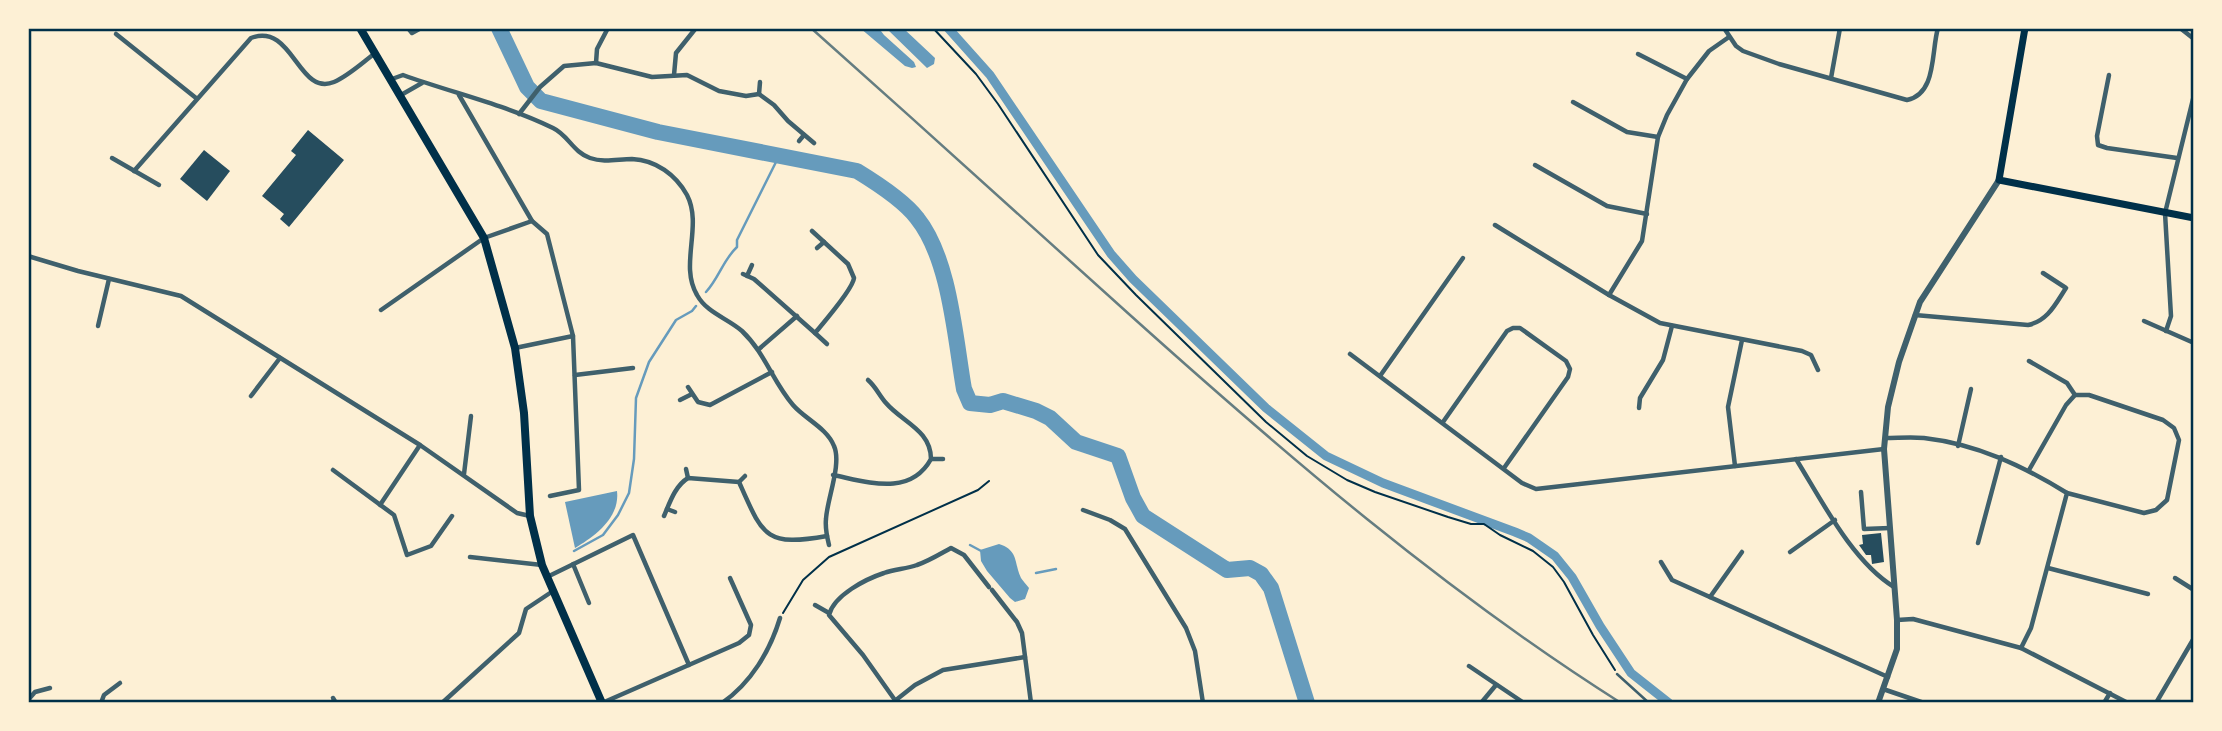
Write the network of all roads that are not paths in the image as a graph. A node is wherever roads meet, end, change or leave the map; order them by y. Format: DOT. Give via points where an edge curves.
graph roads {
  1 [pos="360,28"];
  2 [pos="421,28"];
  3 [pos="608,28"];
  4 [pos="696,28"];
  5 [pos="1724,28"];
  6 [pos="1840,28"];
  7 [pos="1938,28"];
  8 [pos="2025,28"];
  9 [pos="2180,28"];
  10 [pos="410,31"];
  11 [pos="116,34"];
  12 [pos="1729,37"];
  13 [pos="2194,39"];
  14 [pos="374,54"];
  15 [pos="1638,54"];
  16 [pos="596,63"];
  17 [pos="674,75"];
  18 [pos="2109,75"];
  19 [pos="1831,78"];
  20 [pos="391,79"];
  21 [pos="1687,79"];
  22 [pos="423,82"];
  23 [pos="760,82"];
  24 [pos="458,94"];
  25 [pos="759,94"];
  26 [pos="401,95"];
  27 [pos="2194,95"];
  28 [pos="196,98"];
  29 [pos="1573,102"];
  30 [pos="519,114"];
  31 [pos="804,135"];
  32 [pos="1658,137"];
  33 [pos="799,141"];
  34 [pos="814,142"];
  35 [pos="112,158"];
  36 [pos="2177,158"];
  37 [pos="1535,165"];
  38 [pos="134,171"];
  39 [pos="1999,180"];
  40 [pos="159,185"];
  41 [pos="2165,213"];
  42 [pos="1647,214"];
  43 [pos="2194,218"];
  44 [pos="532,221"];
  45 [pos="1495,225"];
  46 [pos="812,231"];
  47 [pos="484,238"];
  48 [pos="824,242"];
  49 [pos="817,248"];
  50 [pos="28,256"];
  51 [pos="1463,258"];
  52 [pos="752,265"];
  53 [pos="860,268"];
  54 [pos="853,271"];
  55 [pos="2043,273"];
  56 [pos="109,279"];
  57 [pos="1609,295"];
  58 [pos="381,310"];
  59 [pos="1914,315"];
  60 [pos="797,316"];
  61 [pos="2144,321"];
  62 [pos="97,326"];
  63 [pos="1672,326"];
  64 [pos="2166,331"];
  65 [pos="815,333"];
  66 [pos="573,336"];
  67 [pos="1742,340"];
  68 [pos="2194,343"];
  69 [pos="827,344"];
  70 [pos="515,348"];
  71 [pos="759,348"];
  72 [pos="1350,354"];
  73 [pos="280,358"];
  74 [pos="2029,361"];
  75 [pos="633,368"];
  76 [pos="1818,370"];
  77 [pos="772,372"];
  78 [pos="575,375"];
  79 [pos="1380,376"];
  80 [pos="869,380"];
  81 [pos="688,387"];
  82 [pos="1971,389"];
  83 [pos="692,394"];
  84 [pos="2075,395"];
  85 [pos="251,396"];
  86 [pos="680,400"];
  87 [pos="1639,408"];
  88 [pos="471,416"];
  89 [pos="1443,422"];
  90 [pos="1884,439"];
  91 [pos="420,445"];
  92 [pos="1958,446"];
  93 [pos="1884,449"];
  94 [pos="2001,457"];
  95 [pos="931,459"];
  96 [pos="943,459"];
  97 [pos="1796,460"];
  98 [pos="1735,466"];
  99 [pos="1504,468"];
  100 [pos="686,469"];
  101 [pos="333,470"];
  102 [pos="2029,470"];
  103 [pos="464,474"];
  104 [pos="833,475"];
  105 [pos="745,476"];
  106 [pos="688,478"];
  107 [pos="739,482"];
  108 [pos="1861,492"];
  109 [pos="2067,493"];
  110 [pos="550,496"];
  111 [pos="380,505"];
  112 [pos="667,509"];
  113 [pos="1083,510"];
  114 [pos="675,512"];
  115 [pos="452,516"];
  116 [pos="530,516"];
  117 [pos="664,516"];
  118 [pos="1835,520"];
  119 [pos="1890,528"];
  120 [pos="827,536"];
  121 [pos="1978,543"];
  122 [pos="829,545"];
  123 [pos="1741,552"];
  124 [pos="1790,552"];
  125 [pos="470,557"];
  126 [pos="1661,562"];
  127 [pos="573,564"];
  128 [pos="542,565"];
  129 [pos="2048,568"];
  130 [pos="547,577"];
  131 [pos="730,578"];
  132 [pos="2175,578"];
  133 [pos="1894,587"];
  134 [pos="2194,590"];
  135 [pos="553,591"];
  136 [pos="2148,594"];
  137 [pos="1710,597"];
  138 [pos="589,603"];
  139 [pos="815,605"];
  140 [pos="829,614"];
  141 [pos="780,618"];
  142 [pos="1897,620"];
  143 [pos="2194,638"];
  144 [pos="2021,648"];
  145 [pos="1025,657"];
  146 [pos="689,665"];
  147 [pos="1469,666"];
  148 [pos="1617,674"];
  149 [pos="1888,677"];
  150 [pos="120,683"];
  151 [pos="1497,684"];
  152 [pos="50,688"];
  153 [pos="1883,689"];
  154 [pos="2110,693"];
  155 [pos="28,700"];
  156 [pos="897,702"];
  157 [pos="101,703"];
  158 [pos="442,703"];
  159 [pos="602,703"];
  160 [pos="722,703"];
  161 [pos="1031,703"];
  162 [pos="1203,703"];
  163 [pos="1481,703"];
  164 [pos="1524,703"];
  165 [pos="1649,703"];
  166 [pos="1878,703"];
  167 [pos="1924,703"];
  168 [pos="2104,703"];
  169 [pos="2128,703"];
  170 [pos="2156,703"];
  1 -- 14 [label="highway"];
  2 -- 10 [label="street"];
  3 -- 16 [label="street" via="597,49"];
  4 -- 17 [label="street" via="676,53"];
  5 -- 12 [label="street"];
  6 -- 19 [label="street"];
  7 -- 19 [label="street" via="1927,86 1917,96 1901,99"];
  8 -- 39 [label="main road"];
  9 -- 13 [label="street"];
  11 -- 28 [label="street"];
  12 -- 19 [label="street" via="1743,51"];
  12 -- 21 [label="street" via="1709,51"];
  14 -- 20 [label="highway"];
  14 -- 28 [label="street" via="325,84 307,75 277,38 258,35"];
  15 -- 21 [label="street"];
  16 -- 17 [label="street" via="652,77"];
  16 -- 30 [label="street" via="564,66"];
  17 -- 25 [label="street" via="687,75 719,91"];
  18 -- 36 [label="street" via="2098,145"];
  20 -- 22 [label="street" via="403,75"];
  20 -- 26 [label="highway"];
  21 -- 32 [label="street"];
  22 -- 24 [label="street"];
  22 -- 26 [label="street"];
  23 -- 25 [label="street"];
  24 -- 30 [label="street"];
  24 -- 44 [label="street"];
  25 -- 31 [label="street"];
  26 -- 47 [label="highway"];
  27 -- 36 [label="street"];
  28 -- 38 [label="street"];
  29 -- 32 [label="street" via="1627,132"];
  30 -- 71 [label="street" via="557,130 586,156 641,160 676,179 691,207 691,276 697,295"];
  31 -- 33 [label="street"];
  31 -- 34 [label="street"];
  32 -- 42 [label="street"];
  35 -- 38 [label="street"];
  36 -- 41 [label="street"];
  37 -- 42 [label="street" via="1607,206"];
  38 -- 40 [label="street"];
  39 -- 41 [label="main road"];
  39 -- 59 [label="street"];
  41 -- 43 [label="main road"];
  41 -- 64 [label="street" via="2171,316"];
  42 -- 57 [label="street" via="1642,241"];
  44 -- 47 [label="street"];
  44 -- 66 [label="street" via="547,233"];
  45 -- 57 [label="street"];
  46 -- 48 [label="street"];
  47 -- 58 [label="street"];
  47 -- 70 [label="highway"];
  48 -- 49 [label="street"];
  48 -- 54 [label="street"];
  50 -- 56 [label="street"];
  51 -- 79 [label="street"];
  52 -- 60 [label="street" via="745,275"];
  53 -- 54 [label="street"];
  54 -- 65 [label="street" via="850,291"];
  55 -- 59 [label="street" via="2066,288 2038,323"];
  56 -- 62 [label="street"];
  56 -- 73 [label="street" via="181,296"];
  57 -- 63 [label="street"];
  59 -- 90 [label="street" via="1899,362"];
  60 -- 65 [label="street"];
  60 -- 71 [label="street"];
  61 -- 64 [label="street"];
  63 -- 67 [label="street"];
  63 -- 87 [label="street" via="1663,360 1640,398"];
  64 -- 68 [label="street"];
  65 -- 69 [label="street"];
  66 -- 70 [label="street"];
  66 -- 78 [label="street"];
  67 -- 76 [label="street" via="1802,351 1811,355"];
  67 -- 98 [label="street" via="1728,407"];
  70 -- 116 [label="highway"];
  71 -- 77 [label="street"];
  72 -- 79 [label="street"];
  73 -- 85 [label="street"];
  73 -- 91 [label="street"];
  74 -- 84 [label="street" via="2067,383"];
  75 -- 78 [label="street"];
  77 -- 83 [label="street" via="710,405 698,402"];
  77 -- 104 [label="street" via="791,403 833,443"];
  78 -- 110 [label="street" via="579,490"];
  79 -- 89 [label="street"];
  80 -- 95 [label="street" via="887,405 922,432"];
  81 -- 83 [label="street"];
  82 -- 92 [label="street"];
  83 -- 86 [label="street"];
  84 -- 102 [label="street"];
  84 -- 109 [label="street" via="2089,395 2163,420 2174,428 2179,440 2167,500 2157,510 2144,513"];
  88 -- 103 [label="street"];
  89 -- 99 [label="street"];
  89 -- 99 [label="street" via="1507,331 1520,328 1566,360 1568,377"];
  90 -- 92 [label="street" via="1924,438"];
  90 -- 93 [label="street"];
  91 -- 103 [label="street"];
  91 -- 111 [label="street"];
  92 -- 94 [label="street"];
  93 -- 97 [label="street"];
  93 -- 119 [label="street"];
  94 -- 102 [label="street"];
  94 -- 121 [label="street"];
  95 -- 96 [label="street"];
  95 -- 104 [label="street" via="915,477 894,485"];
  97 -- 98 [label="street"];
  97 -- 118 [label="street"];
  98 -- 99 [label="street" via="1536,489"];
  100 -- 106 [label="street"];
  101 -- 111 [label="street"];
  102 -- 109 [label="street"];
  103 -- 116 [label="street" via="517,513"];
  104 -- 120 [label="street"];
  105 -- 107 [label="street"];
  106 -- 107 [label="street"];
  106 -- 112 [label="street"];
  107 -- 120 [label="street" via="758,526 767,534 796,541"];
  108 -- 119 [label="street" via="1864,529"];
  109 -- 129 [label="street"];
  111 -- 115 [label="street" via="394,515 407,555 431,546"];
  112 -- 114 [label="street"];
  112 -- 117 [label="street"];
  113 -- 162 [label="street" via="1125,529 1186,628 1195,651"];
  116 -- 128 [label="highway"];
  118 -- 124 [label="street"];
  118 -- 133 [label="street" via="1865,562"];
  119 -- 133 [label="street"];
  120 -- 122 [label="street"];
  123 -- 137 [label="street"];
  125 -- 128 [label="street"];
  126 -- 137 [label="street" via="1672,580"];
  127 -- 130 [label="street"];
  127 -- 138 [label="street"];
  127 -- 146 [label="street" via="632,535"];
  128 -- 130 [label="highway"];
  129 -- 136 [label="street"];
  129 -- 144 [label="street"];
  130 -- 135 [label="highway"];
  131 -- 146 [label="street" via="751,625 748,635"];
  132 -- 134 [label="street"];
  133 -- 142 [label="street"];
  135 -- 158 [label="street" via="526,609 519,633"];
  135 -- 159 [label="highway"];
  137 -- 149 [label="street"];
  139 -- 140 [label="street"];
  140 -- 145 [label="street" via="838,600 868,581 913,567 951,548 964,555 1017,622"];
  140 -- 156 [label="street"];
  141 -- 160 [label="street" via="762,662"];
  142 -- 144 [label="street" via="1913,619"];
  142 -- 149 [label="street" via="1897,649"];
  143 -- 170 [label="street"];
  144 -- 154 [label="street"];
  145 -- 156 [label="street" via="943,670 915,685"];
  145 -- 161 [label="street"];
  146 -- 159 [label="street"];
  147 -- 151 [label="street"];
  148 -- 165 [label="lane"];
  149 -- 153 [label="street"];
  150 -- 157 [label="street"];
  151 -- 163 [label="street"];
  151 -- 164 [label="street"];
  152 -- 155 [label="street" via="35,692"];
  153 -- 166 [label="street"];
  153 -- 167 [label="street"];
  154 -- 168 [label="street"];
  154 -- 169 [label="street"];
}
